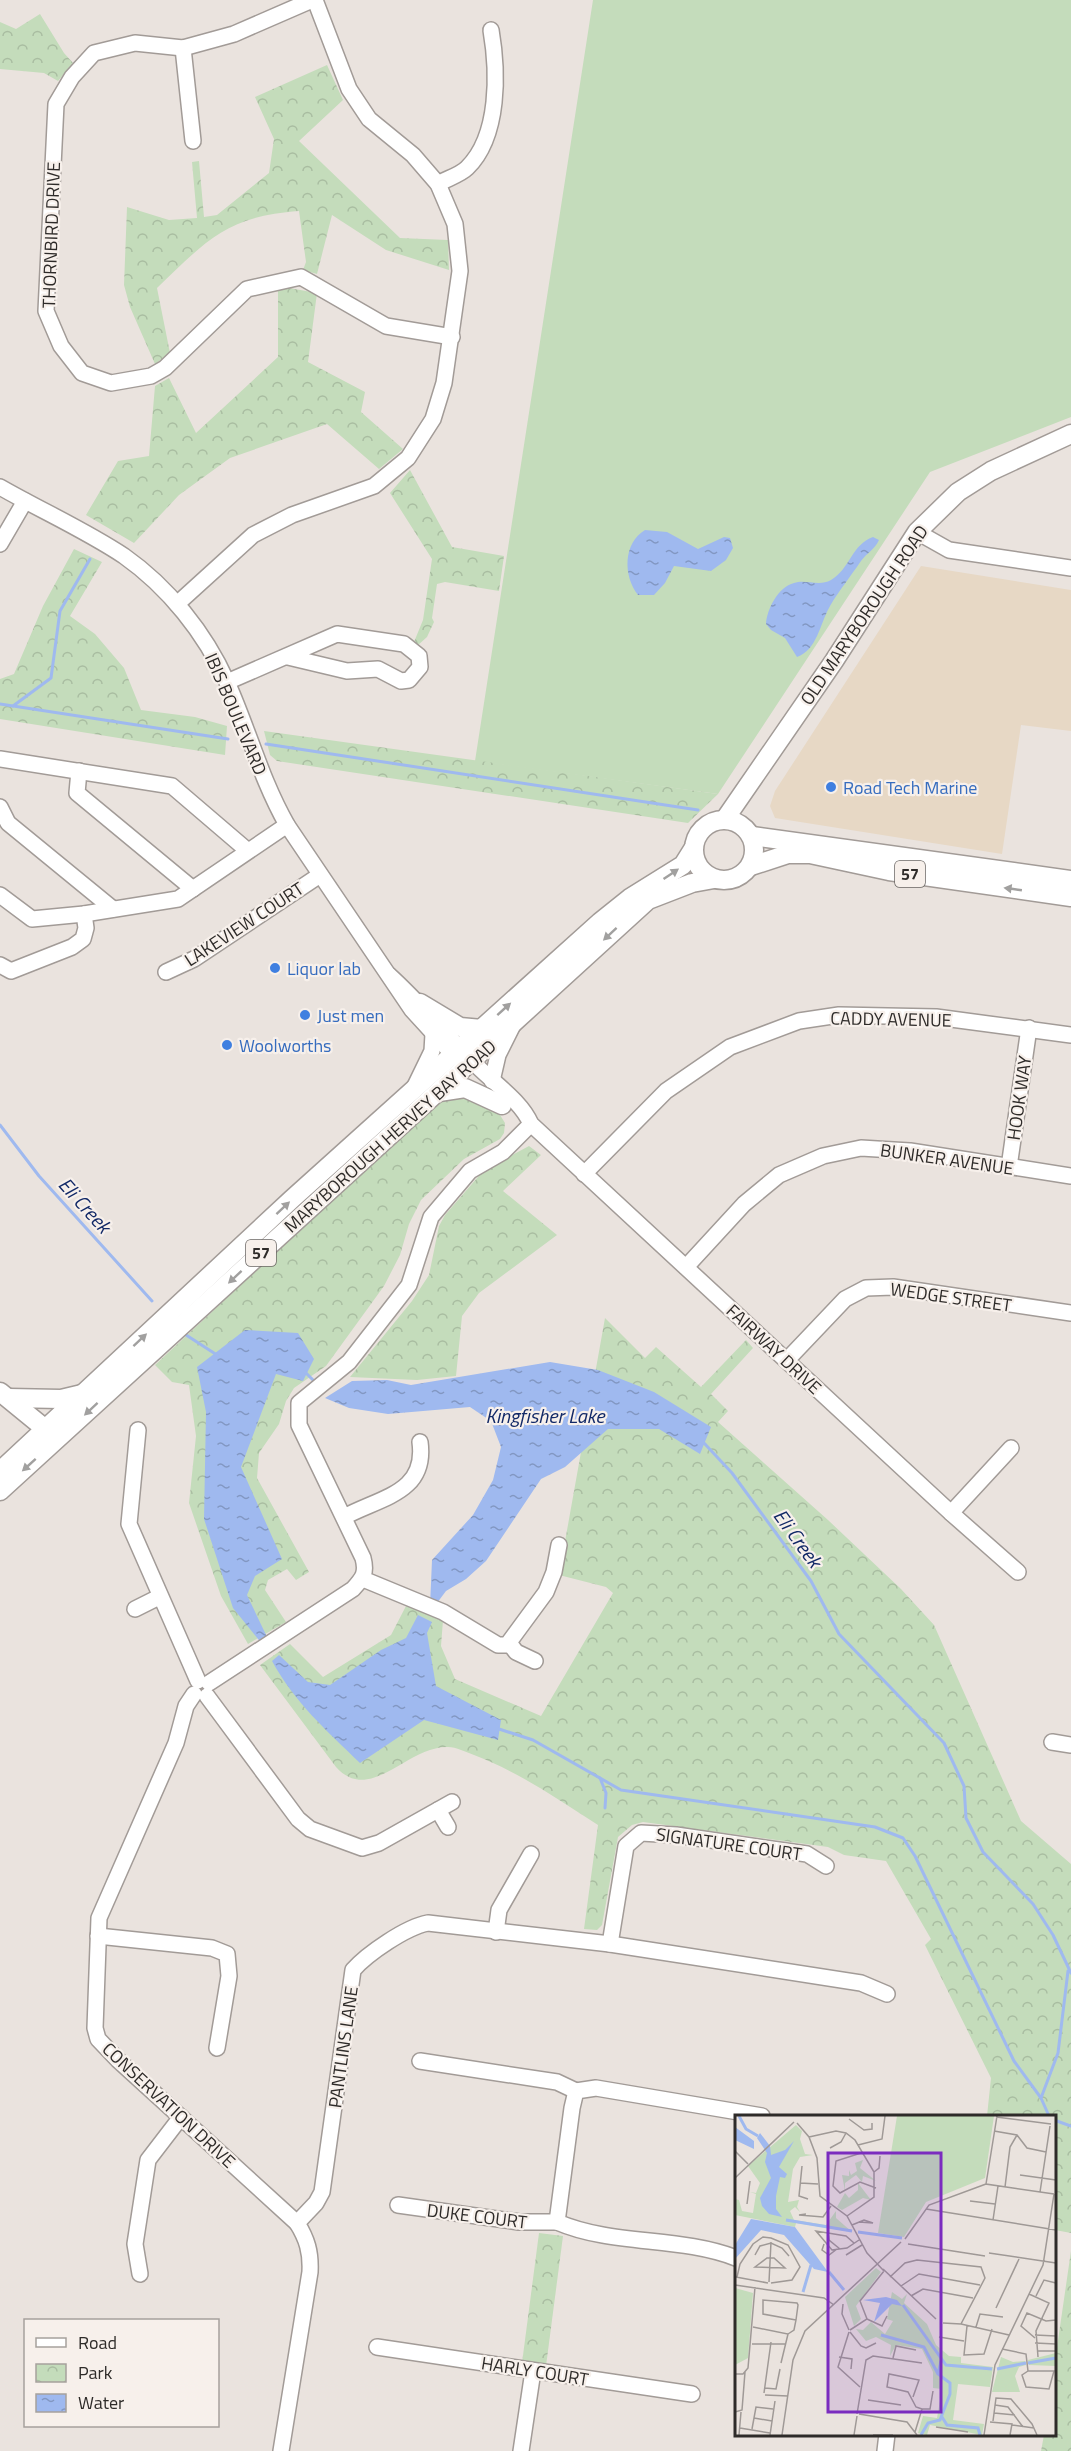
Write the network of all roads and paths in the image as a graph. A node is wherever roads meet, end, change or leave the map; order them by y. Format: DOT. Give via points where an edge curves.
graph roads {
  1 [pos="314,0"];
  2 [pos="491,30"];
  3 [pos="183,48"];
  4 [pos="193,141"];
  5 [pos="438,184"];
  6 [pos="452,337"];
  7 [pos="1071,434"];
  8 [pos="0,487"];
  9 [pos="25,501"];
  10 [pos="917,532"];
  11 [pos="0,544"];
  12 [pos="1071,568"];
  13 [pos="177,604"];
  14 [pos="288,657"];
  15 [pos="227,682"];
  16 [pos="0,759"];
  17 [pos="78,771"];
  18 [pos="0,807"];
  19 [pos="725,819"];
  20 [pos="287,825"];
  21 [pos="752,836"];
  22 [pos="693,849"];
  23 [pos="248,851"];
  24 [pos="751,866"];
  25 [pos="320,875"];
  26 [pos="714,879"];
  27 [pos="1071,880"];
  28 [pos="193,889"];
  29 [pos="0,895"];
  30 [pos="1071,897"];
  31 [pos="113,909"];
  32 [pos="84,914"];
  33 [pos="0,965"];
  34 [pos="166,972"];
  35 [pos="389,975"];
  36 [pos="420,1003"];
  37 [pos="513,1025"];
  38 [pos="1029,1028"];
  39 [pos="482,1029"];
  40 [pos="433,1034"];
  41 [pos="1071,1035"];
  42 [pos="463,1058"];
  43 [pos="492,1081"];
  44 [pos="438,1092"];
  45 [pos="410,1094"];
  46 [pos="502,1105"];
  47 [pos="531,1124"];
  48 [pos="1009,1167"];
  49 [pos="584,1174"];
  50 [pos="1071,1176"];
  51 [pos="686,1267"];
  52 [pos="1071,1313"];
  53 [pos="787,1360"];
  54 [pos="82,1394"];
  55 [pos="5,1395"];
  56 [pos="138,1430"];
  57 [pos="52,1434"];
  58 [pos="420,1442"];
  59 [pos="1011,1448"];
  60 [pos="0,1471"];
  61 [pos="0,1491"];
  62 [pos="951,1513"];
  63 [pos="344,1517"];
  64 [pos="559,1545"];
  65 [pos="1018,1572"];
  66 [pos="363,1579"];
  67 [pos="159,1597"];
  68 [pos="135,1609"];
  69 [pos="510,1644"];
  70 [pos="535,1661"];
  71 [pos="202,1689"];
  72 [pos="1052,1742"];
  73 [pos="1071,1745"];
  74 [pos="452,1802"];
  75 [pos="438,1810"];
  76 [pos="448,1827"];
  77 [pos="531,1854"];
  78 [pos="826,1866"];
  79 [pos="496,1932"];
  80 [pos="98,1936"];
  81 [pos="610,1944"];
  82 [pos="887,1994"];
  83 [pos="217,2048"];
  84 [pos="420,2061"];
  85 [pos="576,2091"];
  86 [pos="756,2115"];
  87 [pos="181,2117"];
  88 [pos="398,2205"];
  89 [pos="557,2222"];
  90 [pos="297,2223"];
  91 [pos="735,2258"];
  92 [pos="140,2274"];
  93 [pos="377,2347"];
  94 [pos="532,2371"];
  95 [pos="692,2394"];
  96 [pos="887,2436"];
  97 [pos="282,2450"];
  98 [pos="521,2451"];
  99 [pos="885,2451"];
  1 -- 3 [label="street, THORNBIRD DRIVE" via="234,34"];
  1 -- 5 [label="street" via="349,89 362,109"];
  2 -- 5 [label="street" via="496,60 494,105 482,145 466,169"];
  3 -- 4 [label="street"];
  3 -- 6 [label="street, THORNBIRD DRIVE" via="135,43 94,53 72,77 56,104 46,311 61,346 82,372 111,383 151,376 165,368 247,289 301,277 387,326"];
  5 -- 6 [label="street" via="455,224 460,258"];
  6 -- 13 [label="street" via="434,419 408,458 374,486 292,515 253,535"];
  7 -- 10 [label="main road, OLD MARYBOROUGH ROAD" via="991,471 958,492"];
  8 -- 9 [label="street, IBIS BOULEVARD"];
  9 -- 11 [label="street"];
  9 -- 13 [label="street, IBIS BOULEVARD" via="124,556"];
  10 -- 12 [label="street" via="949,550"];
  10 -- 19 [label="main road, OLD MARYBOROUGH ROAD"];
  13 -- 15 [label="street, IBIS BOULEVARD" via="206,641"];
  14 -- 14 [label="street" via="337,634 404,644 419,656 420,667 409,680 401,681 378,669 347,671"];
  14 -- 15 [label="street"];
  15 -- 20 [label="street, IBIS BOULEVARD" via="269,793"];
  16 -- 17 [label="street"];
  17 -- 23 [label="street" via="172,786"];
  17 -- 28 [label="street" via="76,793"];
  18 -- 31 [label="street" via="8,823"];
  19 -- 21 [label="main road, 57" via="739,823"];
  19 -- 22 [label="main road, 57" via="709,823 697,835"];
  20 -- 23 [label="street"];
  20 -- 25 [label="street, IBIS BOULEVARD"];
  21 -- 24 [label="main road" via="755,850"];
  21 -- 27 [label="main road, 57"];
  22 -- 26 [label="main road" via="698,867"];
  39 -- 22 [label="main road, MARYBOROUGH HERVEY BAY ROAD / 57, one-way" via="630,897 683,865"];
  23 -- 28 [label="street"];
  24 -- 26 [label="main road, 57" via="742,875 728,880"];
  30 -- 24 [label="main road, 57, one-way" via="889,871 810,854 788,854"];
  25 -- 34 [label="street, LAKEVIEW COURT" via="194,959"];
  25 -- 35 [label="street, IBIS BOULEVARD"];
  26 -- 37 [label="main road, MARYBOROUGH HERVEY BAY ROAD / 57, one-way" via="648,900"];
  28 -- 31 [label="street" via="178,898"];
  29 -- 32 [label="street" via="32,919"];
  31 -- 32 [label="street"];
  32 -- 33 [label="street" via="83,939 72,947 11,971"];
  35 -- 36 [label="street, IBIS BOULEVARD"];
  35 -- 40 [label="street, IBIS BOULEVARD"];
  36 -- 39 [label="main road" via="460,1027"];
  36 -- 42 [label="street, IBIS BOULEVARD"];
  37 -- 42 [label="main road, MARYBOROUGH HERVEY BAY ROAD / 57"];
  37 -- 43 [label="street" via="498,1055"];
  38 -- 41 [label="street, CADDY AVENUE"];
  38 -- 48 [label="street, HOOK WAY"];
  38 -- 49 [label="street, CADDY AVENUE" via="936,1017 839,1015 799,1022 730,1047 666,1091"];
  39 -- 42 [label="main road, MARYBOROUGH HERVEY BAY ROAD / 57"];
  40 -- 42 [label="street, IBIS BOULEVARD"];
  40 -- 45 [label="street" via="432,1051"];
  42 -- 43 [label="street, FAIRWAY DRIVE"];
  42 -- 44 [label="main road, MARYBOROUGH HERVEY BAY ROAD / 57"];
  42 -- 45 [label="main road, MARYBOROUGH HERVEY BAY ROAD / 57"];
  42 -- 46 [label="street, FAIRWAY DRIVE"];
  43 -- 47 [label="street, FAIRWAY DRIVE" via="526,1113"];
  44 -- 46 [label="main road" via="465,1088"];
  44 -- 57 [label="main road, MARYBOROUGH HERVEY BAY ROAD / 57, one-way"];
  54 -- 45 [label="main road, MARYBOROUGH HERVEY BAY ROAD / 57, one-way"];
  46 -- 47 [label="street, FAIRWAY DRIVE"];
  47 -- 49 [label="street, FAIRWAY DRIVE"];
  47 -- 63 [label="street" via="503,1152 470,1171 431,1217 409,1285 349,1362 299,1403 299,1425"];
  48 -- 50 [label="street, BUNKER AVENUE"];
  48 -- 51 [label="street, BUNKER AVENUE" via="910,1151 861,1148 823,1156 779,1176 744,1204"];
  49 -- 51 [label="street, FAIRWAY DRIVE"];
  51 -- 53 [label="street, FAIRWAY DRIVE"];
  52 -- 53 [label="street, WEDGE STREET" via="894,1287 866,1288 844,1299"];
  53 -- 62 [label="street, FAIRWAY DRIVE"];
  54 -- 55 [label="main road" via="61,1400"];
  54 -- 57 [label="main road, MARYBOROUGH HERVEY BAY ROAD / 57"];
  55 -- 57 [label="main road"];
  56 -- 67 [label="street" via="129,1524"];
  57 -- 60 [label="main road, MARYBOROUGH HERVEY BAY ROAD / 57"];
  57 -- 61 [label="main road, MARYBOROUGH HERVEY BAY ROAD / 57, one-way"];
  58 -- 63 [label="street" via="420,1469 408,1484"];
  59 -- 62 [label="street"];
  62 -- 65 [label="street, FAIRWAY DRIVE"];
  63 -- 66 [label="street" via="363,1558"];
  64 -- 69 [label="street" via="546,1592"];
  66 -- 69 [label="street" via="443,1612 498,1645"];
  66 -- 71 [label="street"];
  67 -- 68 [label="street"];
  67 -- 71 [label="street"];
  69 -- 70 [label="street" via="516,1652"];
  71 -- 75 [label="street" via="298,1819 310,1829 362,1848 379,1843"];
  71 -- 80 [label="street, CONSERVATION DRIVE" via="186,1706 171,1756 99,1918"];
  72 -- 73 [label="street"];
  74 -- 75 [label="street"];
  75 -- 76 [label="street"];
  77 -- 79 [label="street" via="502,1904"];
  78 -- 81 [label="street, SIGNATURE COURT" via="807,1854 675,1834 641,1833 626,1846"];
  79 -- 81 [label="street, PANTLINS LANE"];
  79 -- 90 [label="street, PANTLINS LANE" via="419,1925 353,1970 322,2192"];
  80 -- 83 [label="street" via="212,1948 227,1954 229,1976"];
  80 -- 87 [label="street, CONSERVATION DRIVE" via="98,2039"];
  81 -- 82 [label="street, PANTLINS LANE" via="861,1983"];
  84 -- 85 [label="street" via="557,2082"];
  85 -- 86 [label="street" via="596,2088"];
  85 -- 89 [label="street"];
  87 -- 90 [label="street, CONSERVATION DRIVE"];
  87 -- 92 [label="street" via="148,2160 135,2244"];
  88 -- 89 [label="street, DUKE COURT" via="519,2222"];
  89 -- 91 [label="street, DUKE COURT" via="578,2231 685,2246"];
  90 -- 97 [label="street" via="306,2238 310,2272"];
  93 -- 94 [label="street, HARLY COURT"];
  94 -- 95 [label="street, HARLY COURT"];
  94 -- 98 [label="street"];
  96 -- 99 [label="street"];
}
